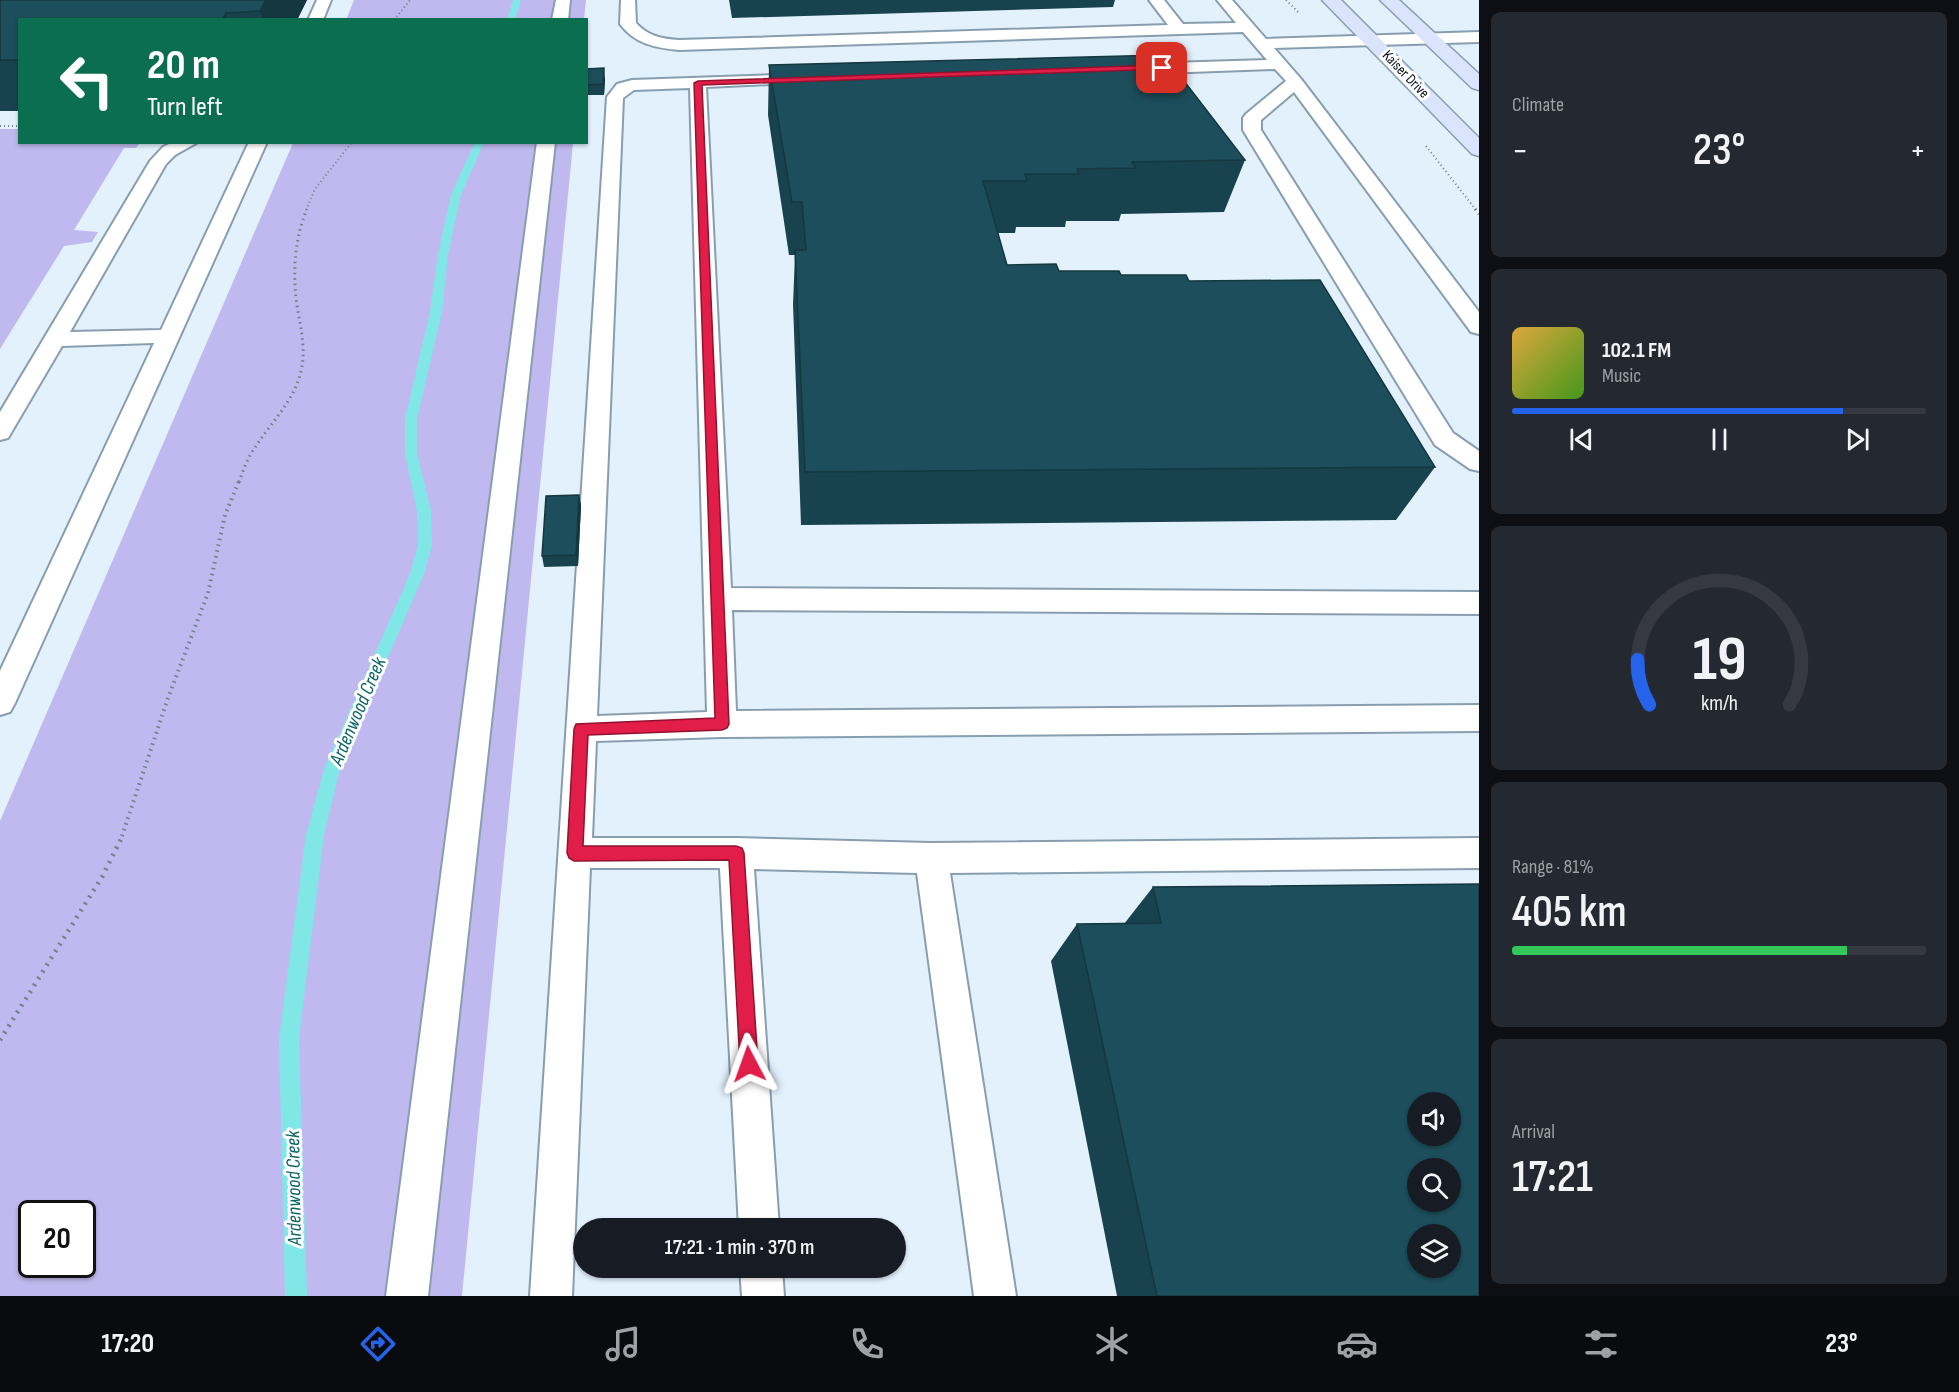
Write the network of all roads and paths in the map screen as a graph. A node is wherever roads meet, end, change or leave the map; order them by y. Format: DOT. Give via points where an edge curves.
graph roads {
  1 [pos="324,0"];
  2 [pos="410,0"];
  3 [pos="563,0"];
  4 [pos="628,0"];
  5 [pos="1156,0"];
  6 [pos="1224,0"];
  7 [pos="1331,0"];
  8 [pos="1389,0"];
  9 [pos="316,18"];
  10 [pos="396,18"];
  11 [pos="560,18"];
  12 [pos="1248,27"];
  13 [pos="1179,30"];
  14 [pos="1479,37"];
  15 [pos="1430,39"];
  16 [pos="1374,41"];
  17 [pos="1264,44"];
  18 [pos="1113,69"];
  19 [pos="1287,73"];
  20 [pos="829,79"];
  21 [pos="698,83"];
  22 [pos="1479,84"];
  23 [pos="0,126"];
  24 [pos="18,126"];
  25 [pos="184,144"];
  26 [pos="257,144"];
  27 [pos="350,144"];
  28 [pos="546,144"];
  29 [pos="1479,150"];
  30 [pos="1479,327"];
  31 [pos="170,336"];
  32 [pos="54,339"];
  33 [pos="0,432"];
  34 [pos="1479,463"];
  35 [pos="719,599"];
  36 [pos="1479,603"];
  37 [pos="4,687"];
  38 [pos="1479,718"];
  39 [pos="722,724"];
  40 [pos="581,729"];
  41 [pos="574,853"];
  42 [pos="736,853"];
  43 [pos="1479,853"];
  44 [pos="931,858"];
  45 [pos="0,1040"];
  46 [pos="758,1218"];
  47 [pos="762,1278"];
  48 [pos="407,1296"];
  49 [pos="551,1296"];
  50 [pos="763,1296"];
  51 [pos="994,1296"];
  1 -- 9 [label="lane"];
  2 -- 10 [label="path"];
  3 -- 11 [label="lane"];
  4 -- 13 [label="lane" via="628,24 638,37 679,45"];
  5 -- 13 [label="lane"];
  6 -- 12 [label="lane"];
  7 -- 16 [label="street, Kaiser Drive"];
  8 -- 15 [label="street"];
  12 -- 13 [label="lane"];
  12 -- 17 [label="lane"];
  14 -- 15 [label="lane"];
  15 -- 16 [label="lane"];
  15 -- 22 [label="street"];
  16 -- 17 [label="lane"];
  16 -- 29 [label="street, Kaiser Drive"];
  17 -- 19 [label="lane"];
  18 -- 19 [label="lane"];
  19 -- 30 [label="lane"];
  19 -- 34 [label="lane" via="1252,118 1252,130 1443,440"];
  20 -- 21 [label="lane"];
  21 -- 35 [label="lane"];
  21 -- 40 [label="lane" via="633,85 623,88 615,97"];
  23 -- 24 [label="path"];
  25 -- 32 [label="lane" via="163,156"];
  26 -- 31 [label="lane"];
  27 -- 45 [label="path" via="315,189 298,230 294,265 304,348 301,373 285,405 252,451 225,515 208,593 168,698 125,831 102,877"];
  28 -- 48 [label="lane"];
  31 -- 32 [label="lane"];
  31 -- 37 [label="lane"];
  32 -- 33 [label="lane"];
  35 -- 36 [label="lane"];
  35 -- 39 [label="lane"];
  38 -- 39 [label="lane"];
  39 -- 40 [label="lane"];
  40 -- 41 [label="lane"];
  41 -- 42 [label="lane"];
  41 -- 49 [label="lane"];
  42 -- 44 [label="lane"];
  42 -- 46 [label="lane"];
  43 -- 44 [label="lane"];
  44 -- 51 [label="lane"];
  47 -- 50 [label="lane"];
}
